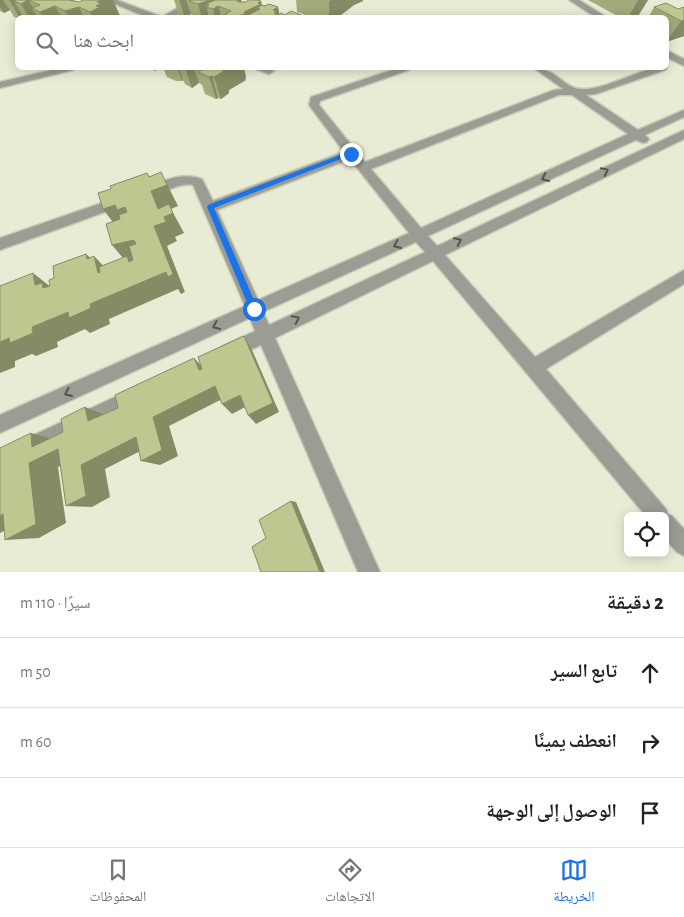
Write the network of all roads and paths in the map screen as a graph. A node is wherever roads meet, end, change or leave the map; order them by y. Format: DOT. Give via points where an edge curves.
graph roads {
  1 [pos="109,0"];
  2 [pos="197,0"];
  3 [pos="573,0"];
  4 [pos="150,15"];
  5 [pos="170,15"];
  6 [pos="599,15"];
  7 [pos="669,55"];
  8 [pos="682,62"];
  9 [pos="669,65"];
  10 [pos="62,70"];
  11 [pos="264,70"];
  12 [pos="400,70"];
  13 [pos="542,70"];
  14 [pos="656,70"];
  15 [pos="269,72"];
  16 [pos="0,85"];
  17 [pos="572,91"];
  18 [pos="684,113"];
  19 [pos="668,120"];
  20 [pos="654,127"];
  21 [pos="637,135"];
  22 [pos="681,138"];
  23 [pos="654,148"];
  24 [pos="351,154"];
  25 [pos="364,167"];
  26 [pos="210,207"];
  27 [pos="418,235"];
  28 [pos="0,244"];
  29 [pos="434,253"];
  30 [pos="684,276"];
  31 [pos="254,309"];
  32 [pos="266,334"];
  33 [pos="213,360"];
  34 [pos="533,368"];
  35 [pos="151,389"];
  36 [pos="0,424"];
  37 [pos="0,461"];
  38 [pos="656,512"];
  39 [pos="669,528"];
  40 [pos="684,545"];
  41 [pos="369,572"];
  1 -- 4 [label="street"];
  2 -- 5 [label="street"];
  3 -- 6 [label="street"];
  7 -- 8 [label="street"];
  8 -- 9 [label="street"];
  10 -- 16 [label="street"];
  11 -- 15 [label="street"];
  12 -- 24 [label="street" via="315,99 314,105"];
  13 -- 17 [label="street"];
  14 -- 17 [label="street" via="592,92"];
  17 -- 21 [label="street"];
  17 -- 25 [label="street" via="558,92"];
  18 -- 19 [label="street"];
  19 -- 20 [label="street"];
  19 -- 22 [label="street"];
  20 -- 21 [label="street"];
  20 -- 22 [label="street"];
  21 -- 23 [label="street"];
  21 -- 27 [label="street, one-way"];
  22 -- 23 [label="street"];
  29 -- 23 [label="street, one-way"];
  24 -- 25 [label="street"];
  24 -- 26 [label="street"];
  25 -- 27 [label="street"];
  26 -- 28 [label="street" via="198,182 182,179"];
  26 -- 31 [label="street"];
  27 -- 29 [label="street"];
  27 -- 31 [label="street, one-way"];
  32 -- 29 [label="street, one-way"];
  29 -- 34 [label="street"];
  30 -- 34 [label="street"];
  31 -- 32 [label="street"];
  31 -- 36 [label="street, one-way"];
  32 -- 33 [label="street"];
  32 -- 41 [label="street"];
  34 -- 38 [label="street"];
  35 -- 37 [label="street"];
  39 -- 40 [label="street"];
}
